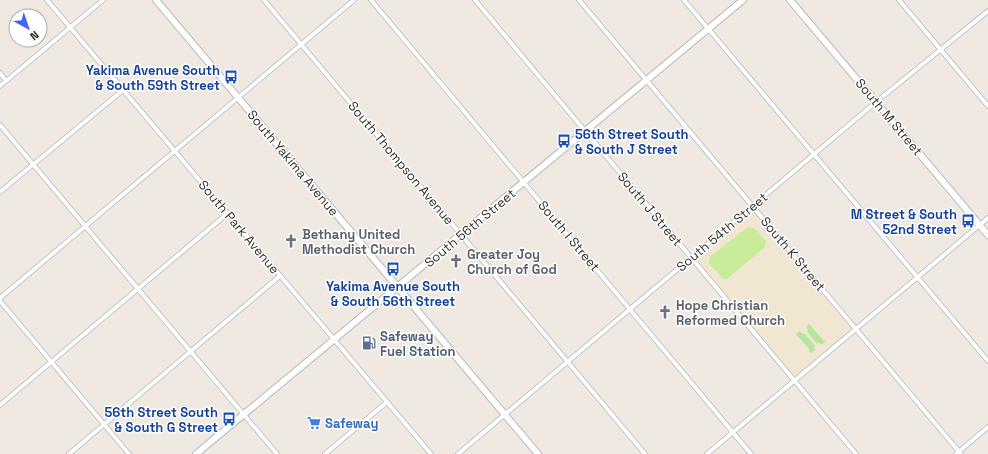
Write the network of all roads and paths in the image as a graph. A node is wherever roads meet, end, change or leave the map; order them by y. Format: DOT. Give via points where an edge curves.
graph roads {
  1 [pos="47,0"];
  2 [pos="103,0"];
  3 [pos="156,0"];
  4 [pos="264,0"];
  5 [pos="354,0"];
  6 [pos="371,0"];
  7 [pos="475,0"];
  8 [pos="579,0"];
  9 [pos="684,0"];
  10 [pos="743,0"];
  11 [pos="790,0"];
  12 [pos="899,0"];
  13 [pos="988,11"];
  14 [pos="70,27"];
  15 [pos="708,29"];
  16 [pos="302,44"];
  17 [pos="940,49"];
  18 [pos="0,73"];
  19 [pos="647,80"];
  20 [pos="6,81"];
  21 [pos="0,86"];
  22 [pos="123,90"];
  23 [pos="238,98"];
  24 [pos="876,102"];
  25 [pos="988,106"];
  26 [pos="0,125"];
  27 [pos="585,132"];
  28 [pos="174,151"];
  29 [pos="814,154"];
  30 [pos="33,165"];
  31 [pos="524,183"];
  32 [pos="0,192"];
  33 [pos="753,206"];
  34 [pos="228,214"];
  35 [pos="988,218"];
  36 [pos="980,225"];
  37 [pos="85,227"];
  38 [pos="461,235"];
  39 [pos="988,235"];
  40 [pos="692,258"];
  41 [pos="280,276"];
  42 [pos="918,277"];
  43 [pos="398,287"];
  44 [pos="138,289"];
  45 [pos="0,298"];
  46 [pos="0,301"];
  47 [pos="630,309"];
  48 [pos="856,329"];
  49 [pos="334,340"];
  50 [pos="191,352"];
  51 [pos="567,361"];
  52 [pos="988,361"];
  53 [pos="51,362"];
  54 [pos="795,380"];
  55 [pos="387,402"];
  56 [pos="0,405"];
  57 [pos="504,414"];
  58 [pos="244,415"];
  59 [pos="104,424"];
  60 [pos="988,427"];
  61 [pos="733,432"];
  62 [pos="959,453"];
  63 [pos="69,454"];
  64 [pos="129,454"];
  65 [pos="196,454"];
  66 [pos="277,454"];
  67 [pos="325,454"];
  68 [pos="431,454"];
  69 [pos="458,454"];
  70 [pos="538,454"];
  71 [pos="645,454"];
  72 [pos="707,454"];
  73 [pos="751,454"];
  74 [pos="856,454"];
  1 -- 14 [label="street, South Park Avenue"];
  2 -- 14 [label="street"];
  3 -- 23 [label="main road, South Yakima Avenue"];
  4 -- 16 [label="street, South Thompson Avenue"];
  5 -- 16 [label="street"];
  6 -- 31 [label="street, South I Street"];
  7 -- 27 [label="street, South J Street"];
  8 -- 19 [label="street, South K Street"];
  9 -- 15 [label="street"];
  10 -- 15 [label="main road, South 56th Street"];
  11 -- 24 [label="main road, South M Street"];
  12 -- 17 [label="street"];
  13 -- 17 [label="street, South 54th Street"];
  14 -- 20 [label="street"];
  14 -- 22 [label="street, South Park Avenue"];
  15 -- 19 [label="main road, South 56th Street"];
  15 -- 29 [label="street"];
  16 -- 23 [label="street"];
  16 -- 38 [label="street, South Thompson Avenue"];
  17 -- 24 [label="street, South 54th Street"];
  17 -- 25 [label="street"];
  18 -- 20 [label="street"];
  19 -- 27 [label="main road, South 56th Street"];
  19 -- 33 [label="street, South K Street"];
  20 -- 21 [label="street"];
  22 -- 28 [label="street, South Park Avenue"];
  22 -- 30 [label="street"];
  23 -- 28 [label="street"];
  23 -- 43 [label="main road, South Yakima Avenue"];
  24 -- 29 [label="street, South 54th Street"];
  24 -- 36 [label="main road, South M Street"];
  26 -- 30 [label="street"];
  27 -- 31 [label="main road, South 56th Street"];
  27 -- 40 [label="street, South J Street"];
  28 -- 34 [label="street, South Park Avenue"];
  28 -- 37 [label="street"];
  29 -- 33 [label="street, South 54th Street"];
  29 -- 42 [label="street"];
  30 -- 32 [label="street"];
  30 -- 37 [label="street"];
  31 -- 38 [label="main road, South 56th Street"];
  31 -- 47 [label="street, South I Street"];
  33 -- 40 [label="street, South 54th Street"];
  33 -- 48 [label="street, South K Street"];
  34 -- 41 [label="street, South Park Avenue"];
  34 -- 44 [label="street"];
  35 -- 36 [label="street"];
  36 -- 39 [label="main road, South M Street"];
  36 -- 42 [label="street"];
  37 -- 44 [label="street"];
  37 -- 45 [label="street"];
  38 -- 43 [label="main road, South 56th Street"];
  38 -- 51 [label="street, South Thompson Avenue"];
  40 -- 47 [label="street, South 54th Street"];
  40 -- 54 [label="street, South J Street"];
  41 -- 49 [label="street, South Park Avenue"];
  41 -- 50 [label="street"];
  42 -- 48 [label="street"];
  42 -- 52 [label="street"];
  43 -- 49 [label="main road, South 56th Street"];
  43 -- 57 [label="main road, South Yakima Avenue"];
  44 -- 50 [label="street"];
  44 -- 53 [label="street"];
  46 -- 53 [label="street"];
  47 -- 51 [label="street, South 54th Street"];
  47 -- 61 [label="street, South I Street"];
  48 -- 54 [label="street"];
  48 -- 62 [label="street, South K Street"];
  49 -- 55 [label="street, South Park Avenue"];
  49 -- 58 [label="main road, South 56th Street"];
  50 -- 58 [label="street"];
  50 -- 59 [label="street"];
  51 -- 57 [label="street, South 54th Street"];
  51 -- 71 [label="street, South Thompson Avenue"];
  53 -- 56 [label="street"];
  53 -- 59 [label="street"];
  54 -- 61 [label="street"];
  54 -- 74 [label="street, South J Street"];
  55 -- 67 [label="street"];
  55 -- 68 [label="street, South Park Avenue"];
  57 -- 69 [label="street, South 54th Street"];
  57 -- 70 [label="main road, South Yakima Avenue"];
  58 -- 65 [label="main road, South 56th Street"];
  58 -- 66 [label="street"];
  59 -- 63 [label="street"];
  59 -- 64 [label="street"];
  60 -- 62 [label="street"];
  61 -- 72 [label="street"];
  61 -- 73 [label="street, South I Street"];
}
